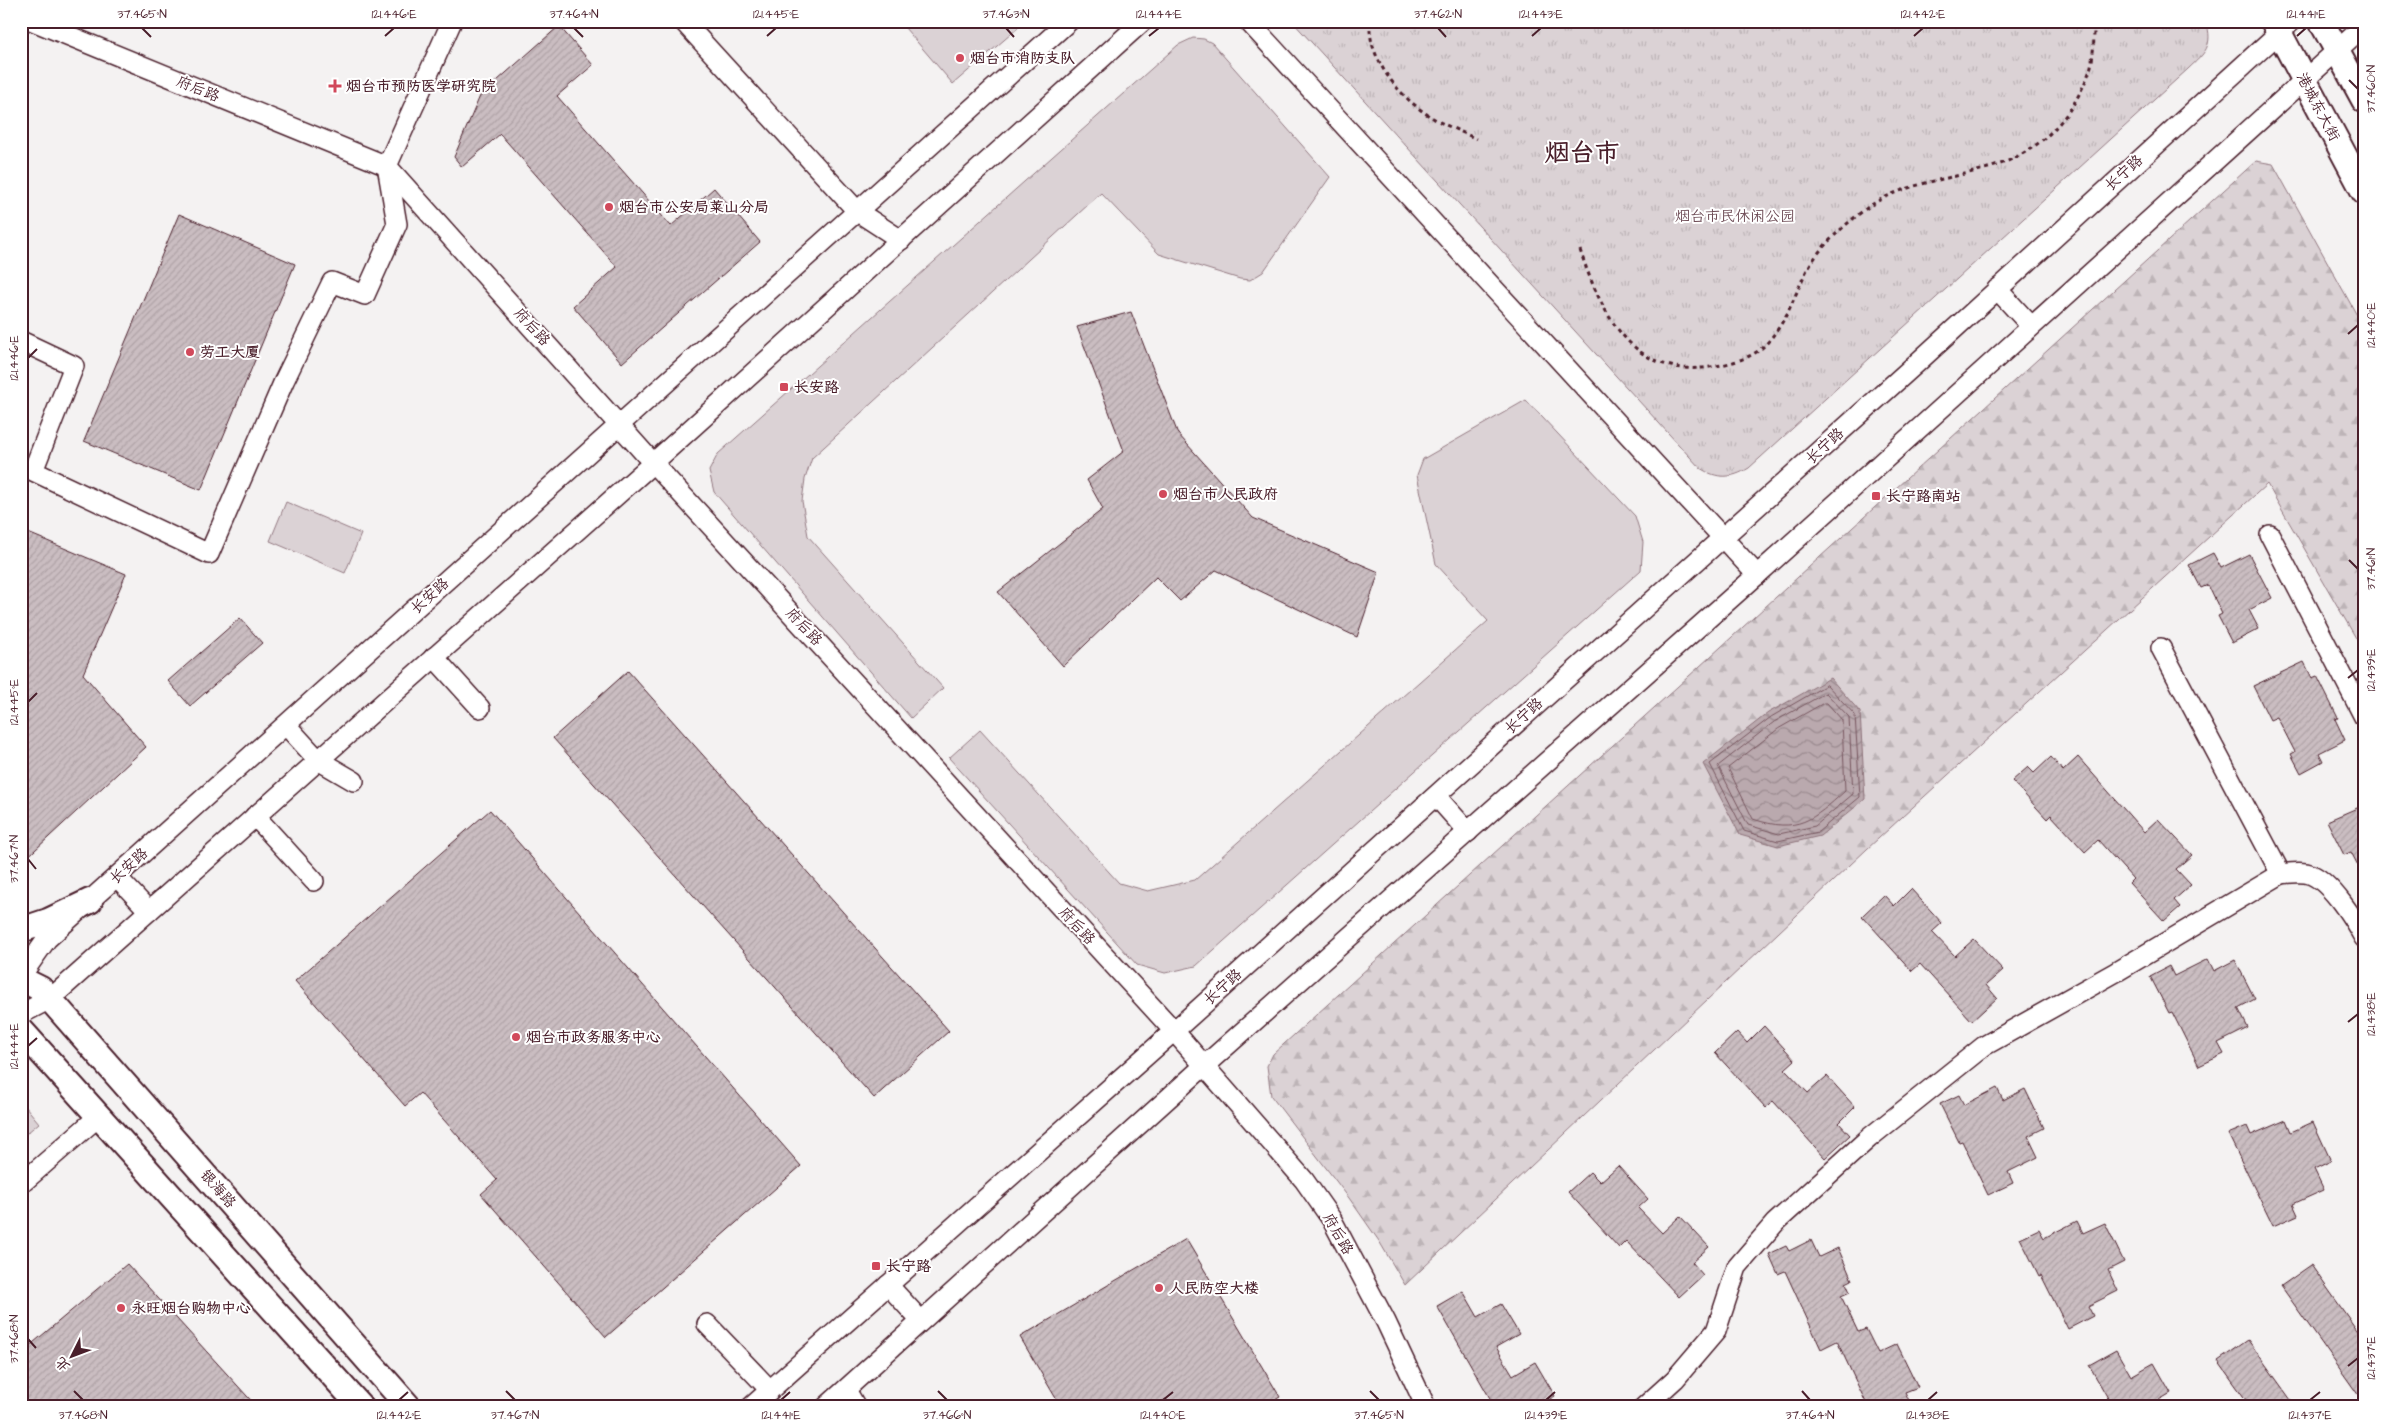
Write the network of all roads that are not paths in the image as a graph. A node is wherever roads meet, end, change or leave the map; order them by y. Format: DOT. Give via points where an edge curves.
graph roads {
  1 [pos="33,21"];
  2 [pos="452,21"];
  3 [pos="683,21"];
  4 [pos="1069,21"];
  5 [pos="1143,21"];
  6 [pos="1248,21"];
  7 [pos="2322,21"];
  8 [pos="2281,25"];
  9 [pos="2364,26"];
  10 [pos="2336,51"];
  11 [pos="2302,80"];
  12 [pos="2364,100"];
  13 [pos="387,166"];
  14 [pos="2364,192"];
  15 [pos="858,212"];
  16 [pos="901,240"];
  17 [pos="1997,289"];
  18 [pos="2031,326"];
  19 [pos="21,341"];
  20 [pos="621,426"];
  21 [pos="653,463"];
  22 [pos="2270,535"];
  23 [pos="1722,538"];
  24 [pos="1757,575"];
  25 [pos="2161,648"];
  26 [pos="434,657"];
  27 [pos="480,708"];
  28 [pos="2364,717"];
  29 [pos="286,725"];
  30 [pos="318,760"];
  31 [pos="354,781"];
  32 [pos="1436,796"];
  33 [pos="255,816"];
  34 [pos="1468,832"];
  35 [pos="2281,874"];
  36 [pos="116,877"];
  37 [pos="314,880"];
  38 [pos="90,901"];
  39 [pos="149,911"];
  40 [pos="21,930"];
  41 [pos="2364,938"];
  42 [pos="21,977"];
  43 [pos="50,999"];
  44 [pos="21,1014"];
  45 [pos="21,1030"];
  46 [pos="1174,1031"];
  47 [pos="1204,1066"];
  48 [pos="99,1116"];
  49 [pos="21,1184"];
  50 [pos="888,1285"];
  51 [pos="921,1321"];
  52 [pos="707,1324"];
  53 [pos="770,1390"];
  54 [pos="846,1390"];
  55 [pos="361,1407"];
  56 [pos="409,1407"];
  57 [pos="751,1407"];
  58 [pos="826,1407"];
  59 [pos="856,1407"];
  60 [pos="1426,1407"];
  61 [pos="1644,1407"];
  1 -- 13 [label="street, 府后路"];
  2 -- 13 [label="street"];
  3 -- 15 [label="street"];
  4 -- 15 [label="street, 长安路"];
  5 -- 16 [label="street"];
  6 -- 23 [label="street"];
  7 -- 10 [label="main road"];
  8 -- 11 [label="main road, 港城东大街"];
  8 -- 17 [label="street, 长宁路"];
  9 -- 10 [label="street"];
  10 -- 11 [label="street"];
  10 -- 12 [label="main road"];
  11 -- 14 [label="main road, 港城东大街"];
  11 -- 18 [label="street"];
  13 -- 19 [label="street" via="398,224 365,295 332,282 284,381 209,554 33,471 74,366"];
  13 -- 20 [label="street, 府后路"];
  15 -- 16 [label="street"];
  15 -- 20 [label="street, 长安路"];
  16 -- 21 [label="street"];
  17 -- 18 [label="street"];
  17 -- 23 [label="street, 长宁路"];
  18 -- 24 [label="street"];
  20 -- 21 [label="street, 府后路"];
  20 -- 29 [label="street, 长安路"];
  21 -- 26 [label="street"];
  21 -- 46 [label="street, 府后路"];
  22 -- 28 [label="street"];
  23 -- 24 [label="street"];
  23 -- 32 [label="street, 长宁路"];
  24 -- 34 [label="street"];
  25 -- 35 [label="street"];
  26 -- 27 [label="street"];
  26 -- 30 [label="street"];
  29 -- 30 [label="street"];
  29 -- 36 [label="street, 长安路"];
  30 -- 31 [label="street"];
  30 -- 33 [label="street"];
  32 -- 34 [label="street"];
  32 -- 46 [label="street, 长宁路"];
  33 -- 37 [label="street"];
  33 -- 39 [label="street"];
  34 -- 47 [label="street"];
  35 -- 41 [label="street" via="2298,872 2313,875 2353,917"];
  35 -- 61 [label="street" via="1984,1046 1869,1138 1775,1223 1737,1266 1716,1331 1676,1379"];
  36 -- 38 [label="street, 长安路"];
  36 -- 39 [label="street"];
  38 -- 40 [label="main road"];
  38 -- 42 [label="street, 长安路" via="47,939"];
  39 -- 43 [label="street"];
  42 -- 43 [label="main road, 银海路" via="41,989"];
  43 -- 44 [label="street"];
  43 -- 56 [label="main road, 银海路"];
  45 -- 48 [label="main road"];
  46 -- 47 [label="street, 府后路"];
  46 -- 50 [label="street, 长宁路"];
  47 -- 51 [label="street"];
  47 -- 60 [label="street, 府后路" via="1304,1180 1332,1220"];
  48 -- 49 [label="street"];
  48 -- 55 [label="main road"];
  50 -- 51 [label="street"];
  50 -- 53 [label="street, 长宁路"];
  51 -- 54 [label="street"];
  52 -- 53 [label="street"];
  53 -- 57 [label="street, 长宁路"];
  54 -- 58 [label="street"];
  54 -- 59 [label="street"];
}
